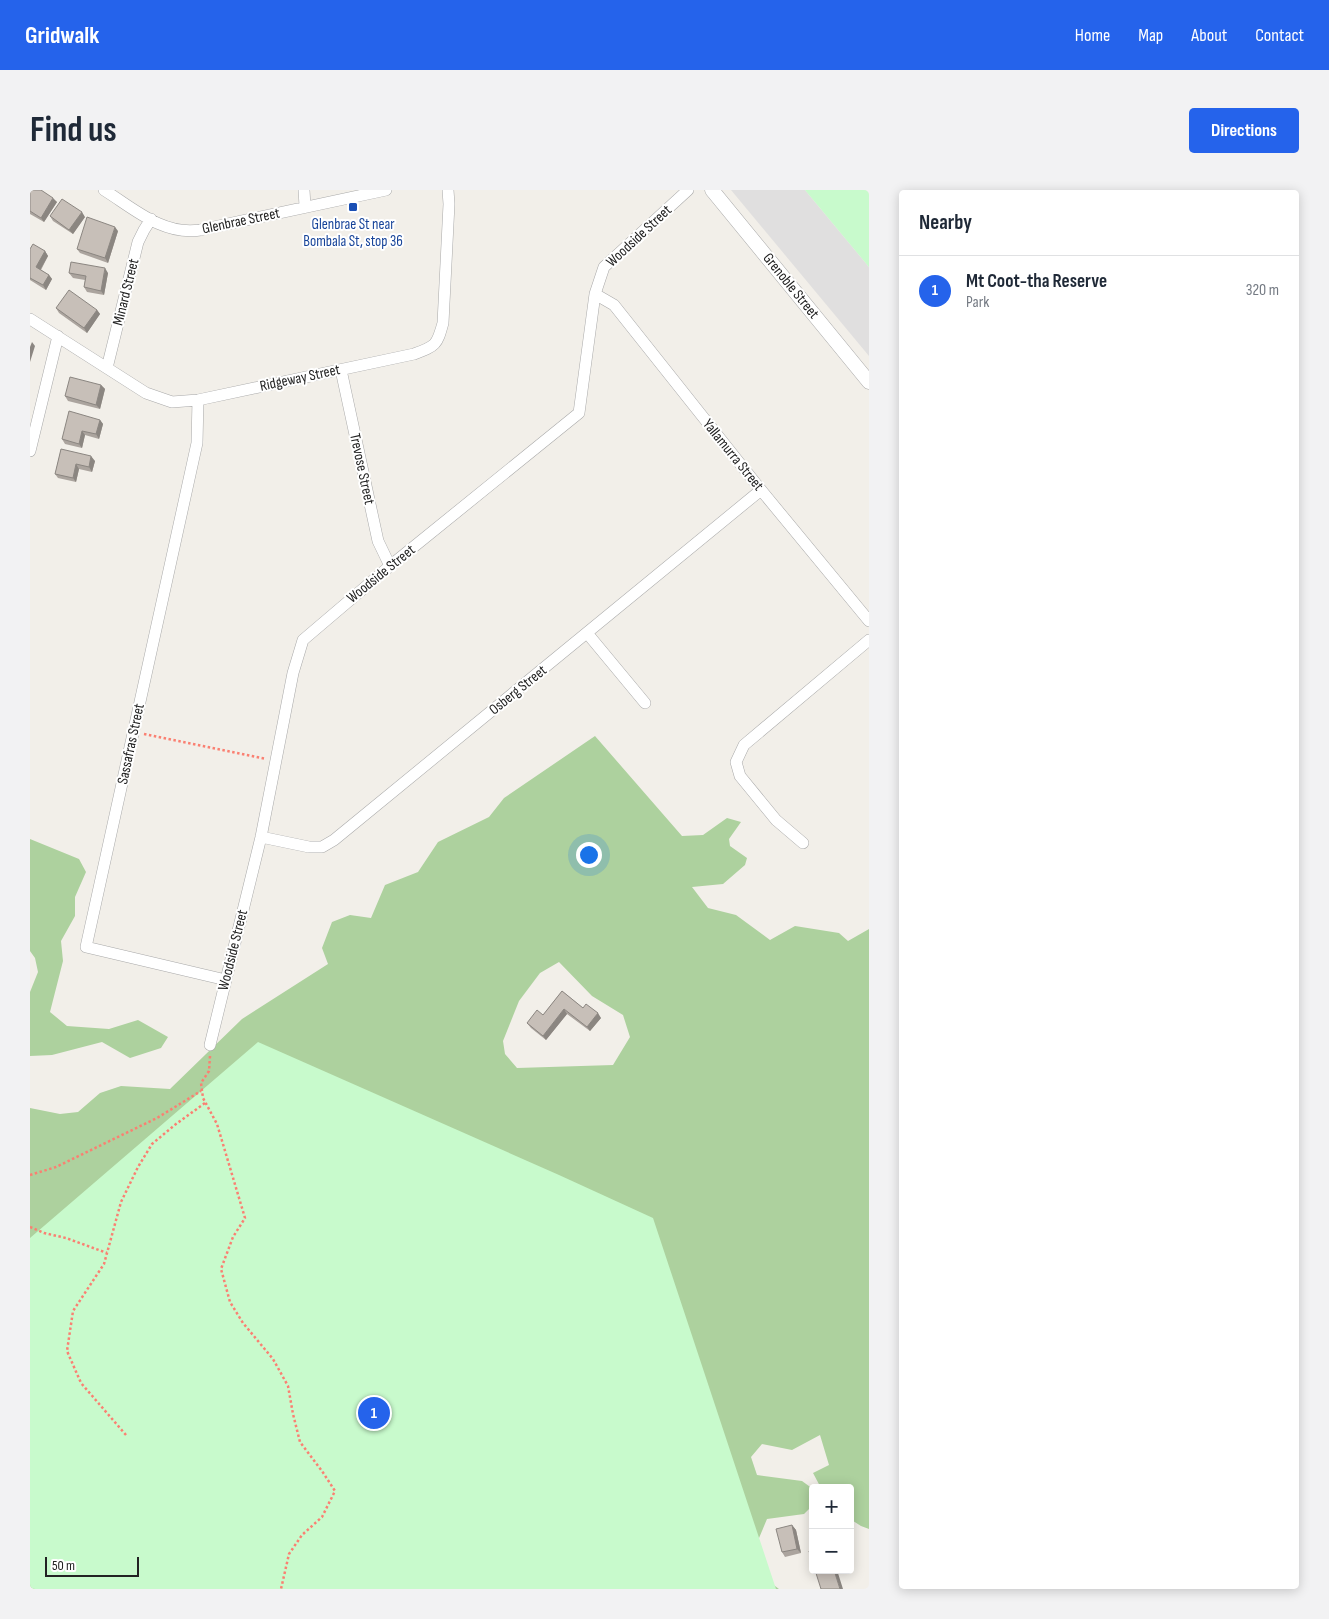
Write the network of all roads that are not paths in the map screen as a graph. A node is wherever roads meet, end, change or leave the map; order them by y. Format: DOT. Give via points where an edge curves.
graph roads {
  1 [pos="104,190"];
  2 [pos="304,190"];
  3 [pos="386,190"];
  4 [pos="448,190"];
  5 [pos="688,190"];
  6 [pos="712,190"];
  7 [pos="304,206"];
  8 [pos="151,220"];
  9 [pos="594,294"];
  10 [pos="30,319"];
  11 [pos="58,336"];
  12 [pos="107,368"];
  13 [pos="340,370"];
  14 [pos="869,382"];
  15 [pos="198,400"];
  16 [pos="30,451"];
  17 [pos="761,490"];
  18 [pos="390,566"];
  19 [pos="869,621"];
  20 [pos="587,633"];
  21 [pos="869,640"];
  22 [pos="645,702"];
  23 [pos="261,837"];
  24 [pos="803,843"];
  25 [pos="226,980"];
  26 [pos="210,1045"];
  1 -- 8 [label="street, Glenbrae Street"];
  2 -- 7 [label="street"];
  3 -- 7 [label="street, Glenbrae Street"];
  4 -- 13 [label="street, Ridgeway Street" via="443,323 439,338 432,348 414,354"];
  5 -- 9 [label="street, Woodside Street" via="604,267"];
  6 -- 14 [label="street, Grenoble Street"];
  7 -- 8 [label="street, Glenbrae Street" via="193,231 172,229"];
  8 -- 12 [label="street, Minard Street" via="138,242"];
  9 -- 17 [label="street, Yallamurra Street" via="614,305"];
  9 -- 18 [label="street, Woodside Street" via="579,413"];
  10 -- 11 [label="street, Ridgeway Street"];
  11 -- 12 [label="street, Ridgeway Street"];
  11 -- 16 [label="street"];
  12 -- 15 [label="street, Ridgeway Street" via="146,392 172,402"];
  13 -- 15 [label="street, Ridgeway Street"];
  13 -- 18 [label="street, Trevose Street" via="378,541"];
  15 -- 25 [label="street, Sassafras Street" via="198,444 86,947"];
  17 -- 19 [label="street, Yallamurra Street"];
  17 -- 20 [label="street, Osberg Street"];
  18 -- 23 [label="street, Woodside Street" via="303,640 292,673"];
  20 -- 22 [label="street"];
  20 -- 23 [label="street, Osberg Street" via="322,847"];
  21 -- 24 [label="street" via="744,745 736,762 740,776 776,820"];
  23 -- 25 [label="street, Woodside Street"];
  25 -- 26 [label="street, Woodside Street"];
}
